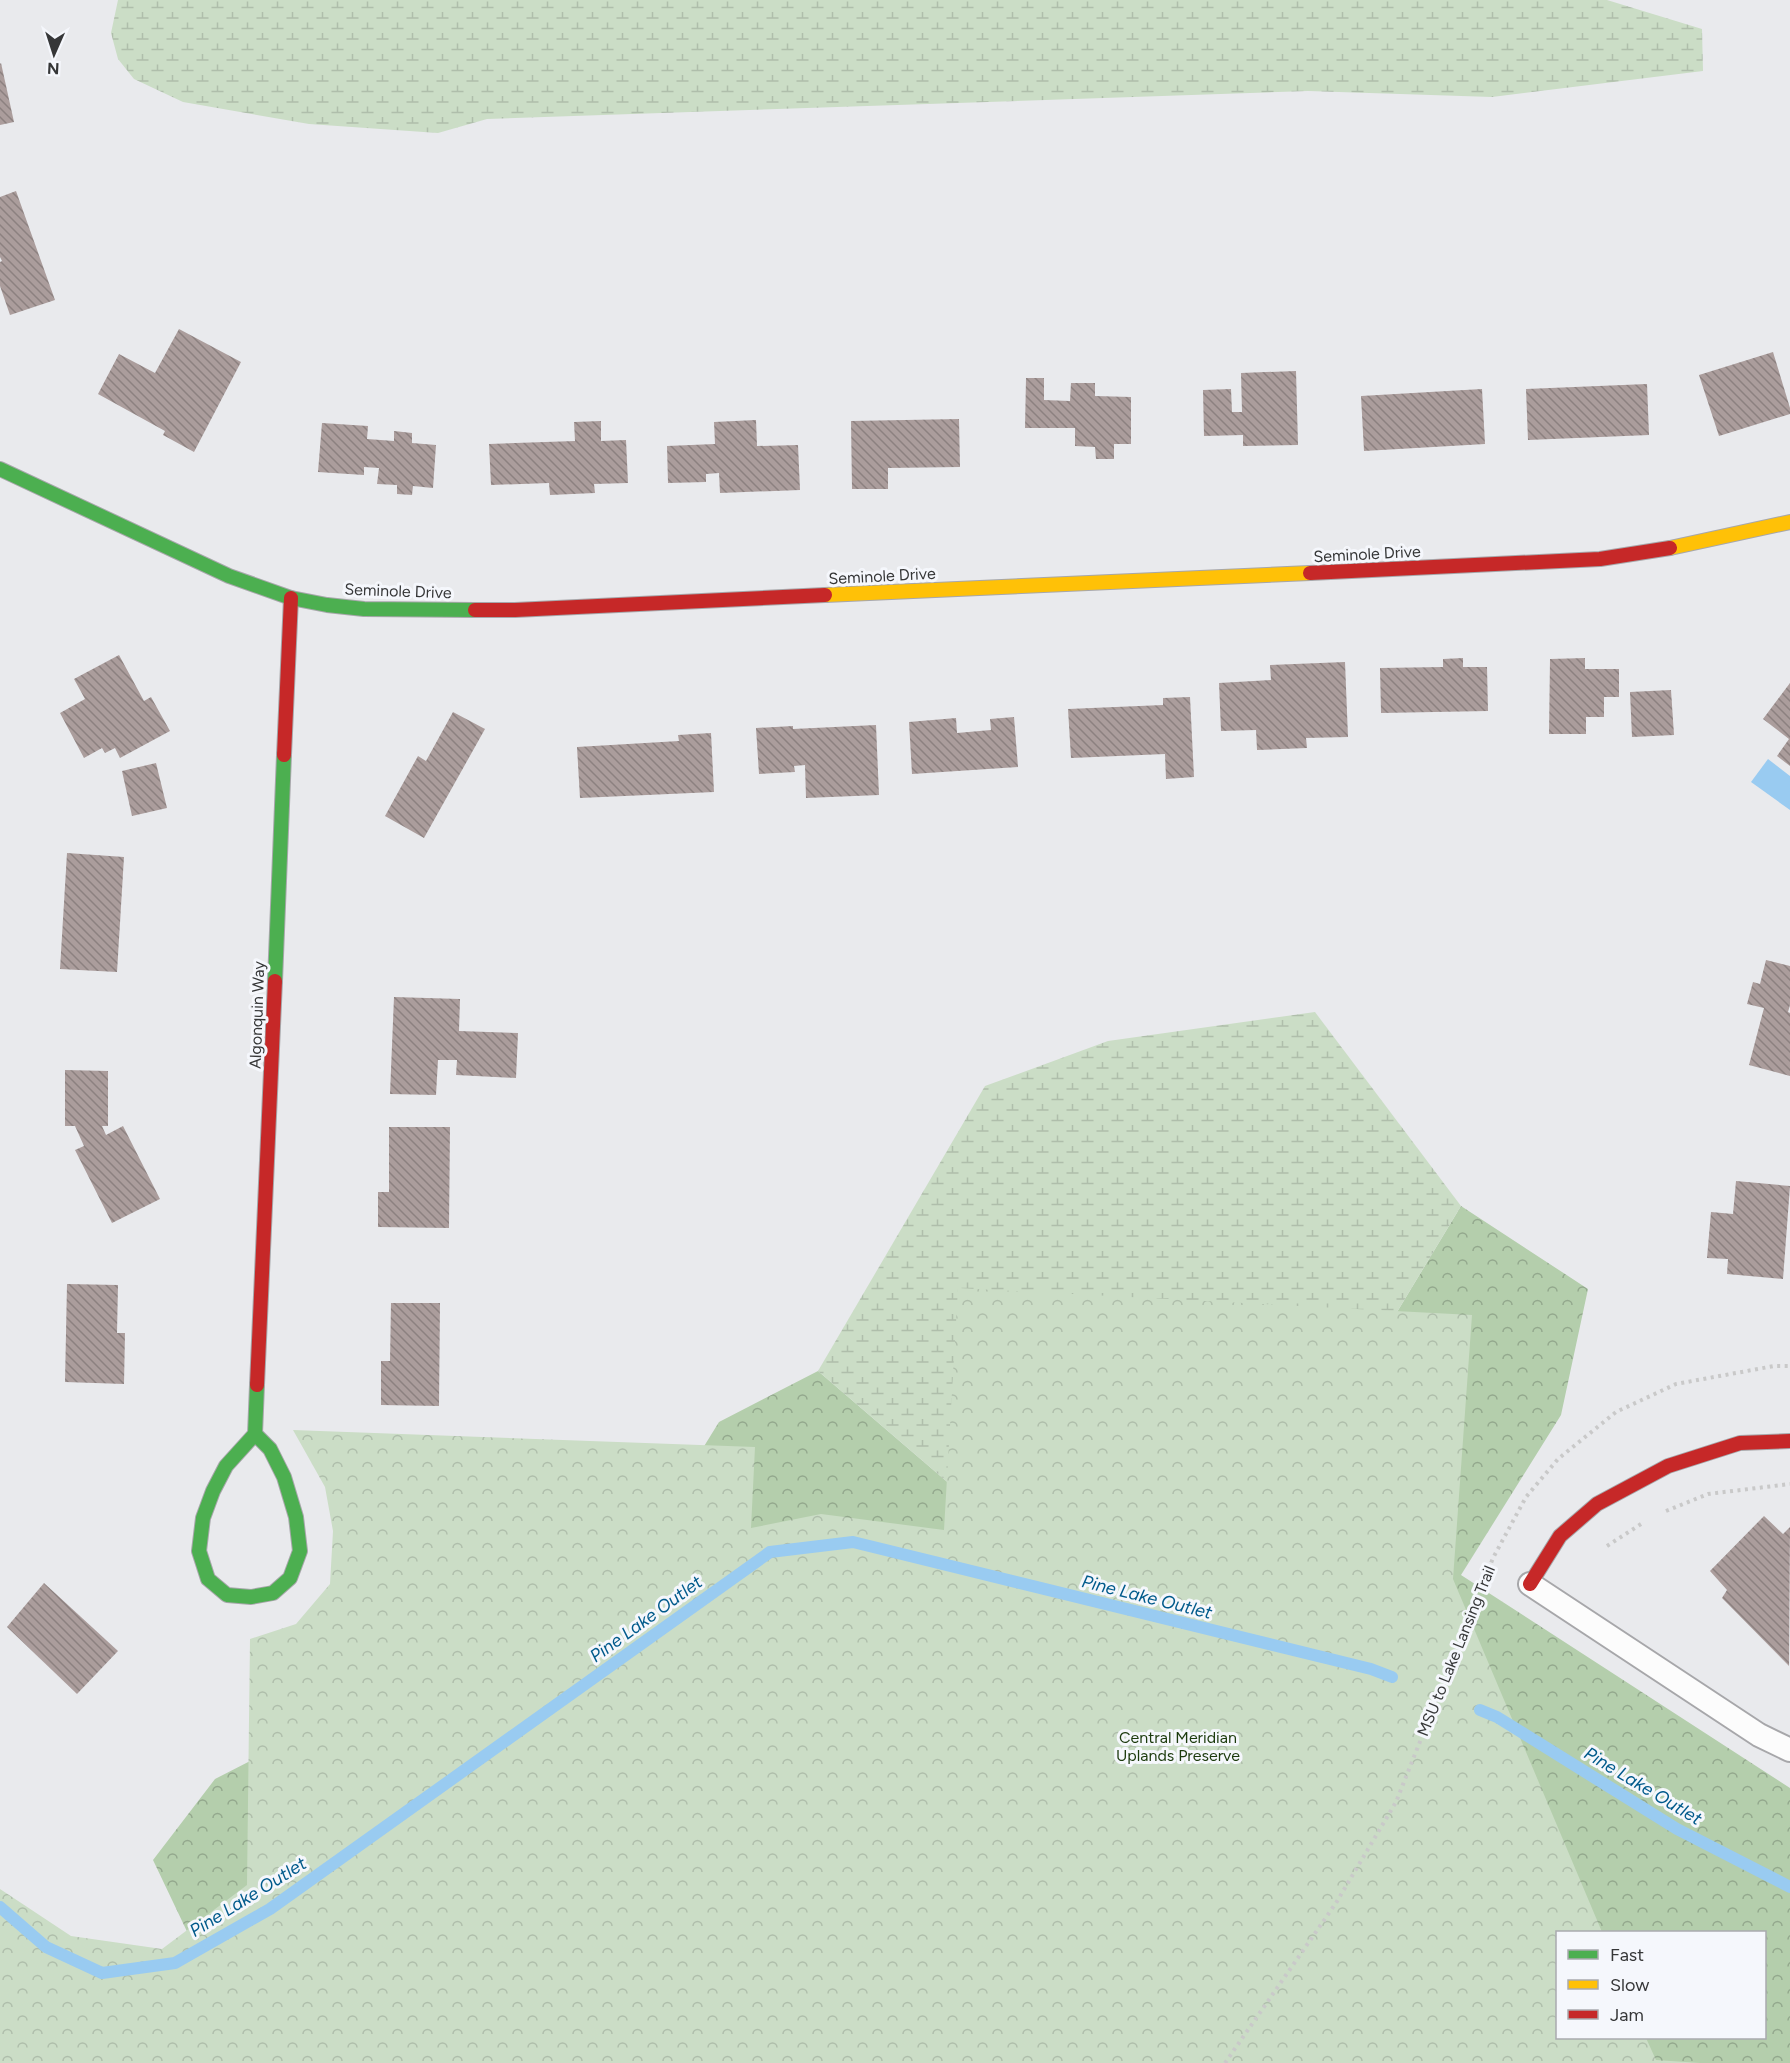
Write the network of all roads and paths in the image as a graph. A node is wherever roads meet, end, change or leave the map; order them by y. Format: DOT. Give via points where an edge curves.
graph roads {
  1 [pos="0,469"];
  2 [pos="1790,522"];
  3 [pos="291,598"];
  4 [pos="1790,1366"];
  5 [pos="255,1434"];
  6 [pos="1790,1441"];
  7 [pos="1790,1484"];
  8 [pos="1658,1514"];
  9 [pos="1648,1520"];
  10 [pos="1598,1552"];
  11 [pos="1493,1558"];
  12 [pos="1536,1575"];
  13 [pos="1790,1750"];
  14 [pos="1225,2063"];
  1 -- 3 [label="street, Seminole Drive" via="229,576"];
  2 -- 3 [label="street, Seminole Drive" via="1600,559 515,610 363,609"];
  3 -- 5 [label="street, Algonquin Way"];
  4 -- 11 [label="path, MSU to Lake Lansing Trail" via="1676,1384 1616,1412 1558,1459 1526,1497"];
  5 -- 5 [label="street" via="226,1466 203,1518 199,1551 208,1579 227,1595 251,1597 273,1593 290,1578 300,1551 296,1517 284,1477 270,1449"];
  6 -- 12 [label="street" via="1740,1443 1668,1466 1597,1504 1560,1536"];
  7 -- 8 [label="path" via="1708,1494"];
  9 -- 10 [label="path"];
  11 -- 12 [label="path"];
  11 -- 14 [label="path, MSU to Lake Lansing Trail" via="1396,1802 1336,1903"];
  12 -- 13 [label="lane" via="1759,1735"];
}
